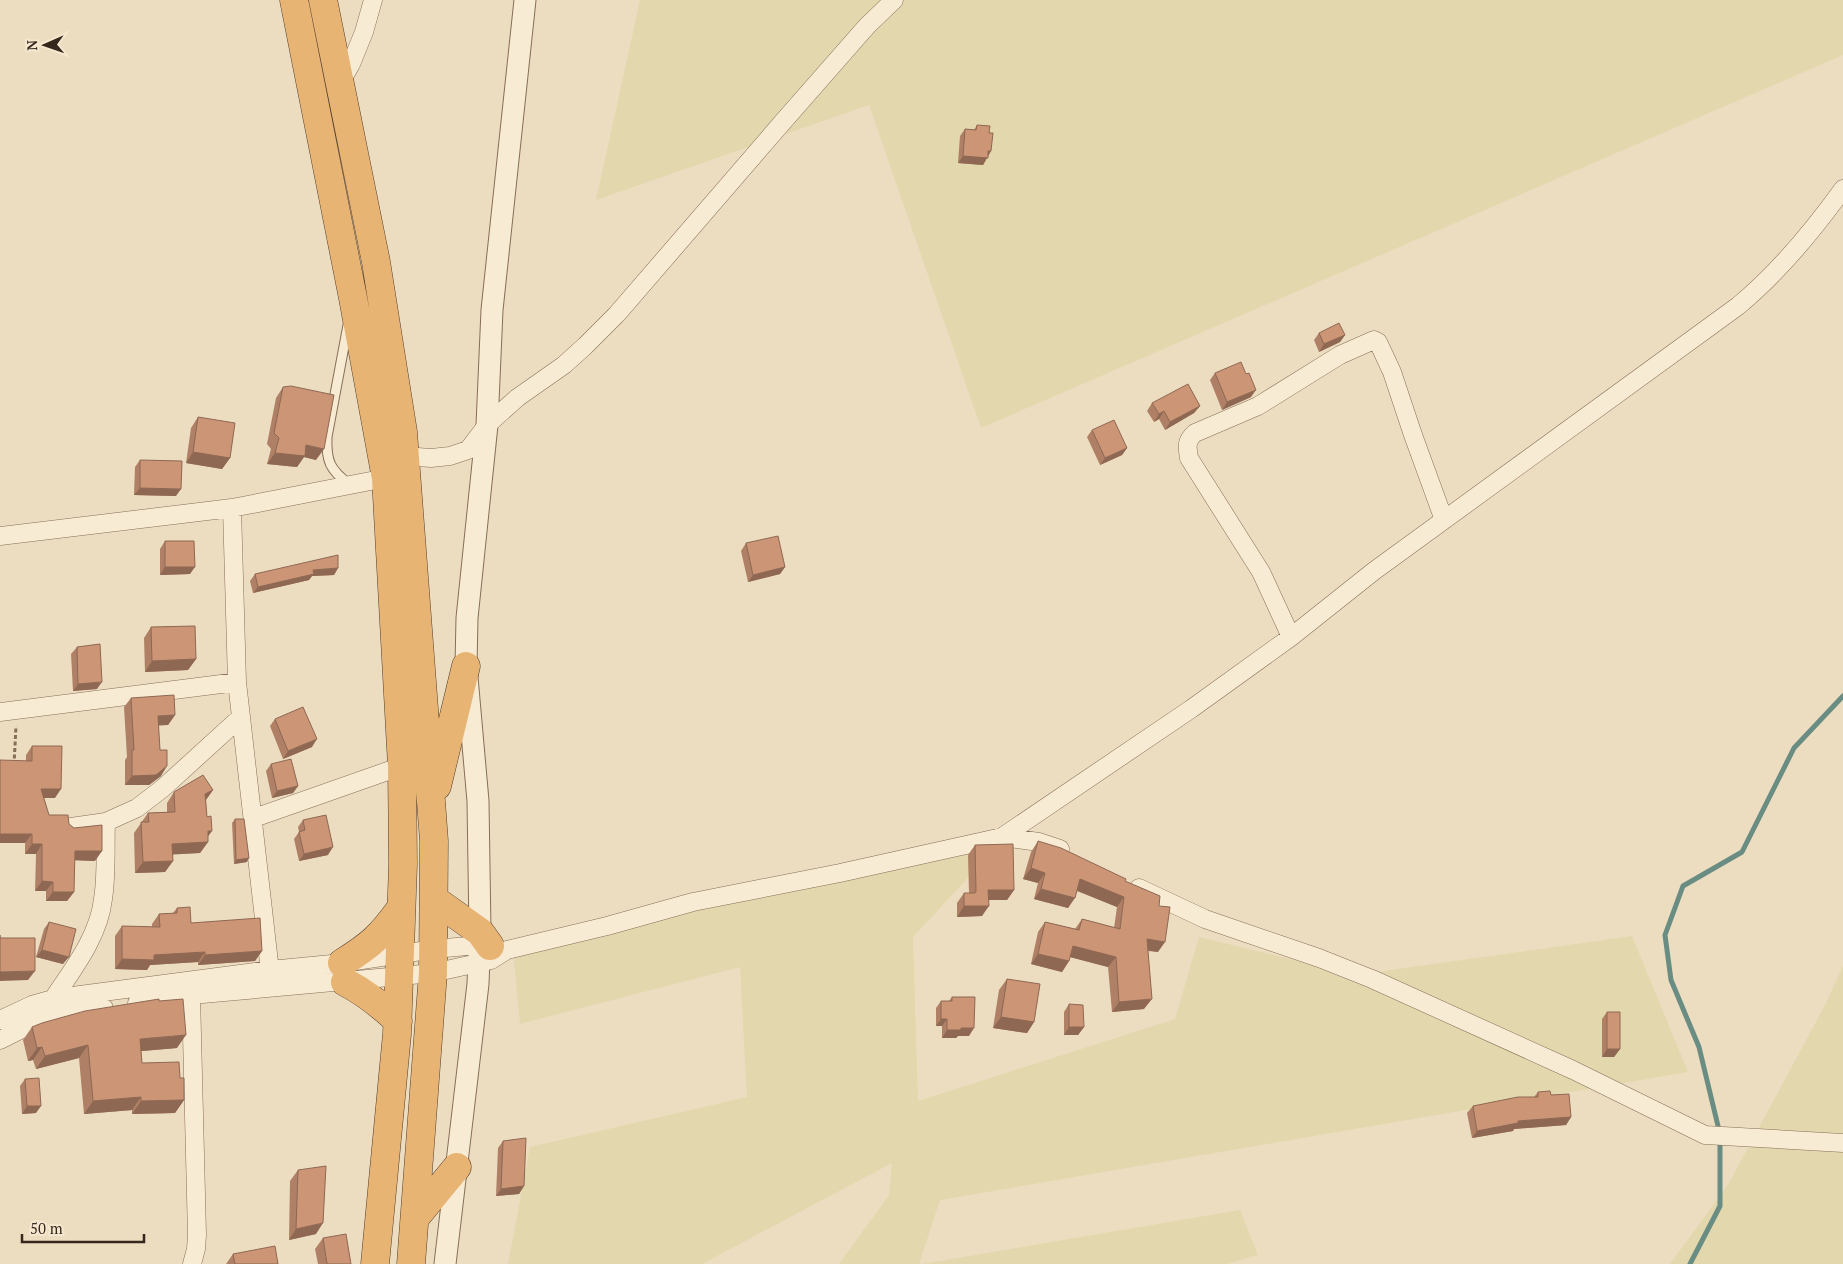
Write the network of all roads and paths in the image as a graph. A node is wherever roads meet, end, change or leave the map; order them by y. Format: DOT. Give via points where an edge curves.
graph roads {
  1 [pos="294,0"];
  2 [pos="323,0"];
  3 [pos="373,0"];
  4 [pos="525,0"];
  5 [pos="894,0"];
  6 [pos="340,83"];
  7 [pos="1843,188"];
  8 [pos="353,298"];
  9 [pos="487,425"];
  10 [pos="404,456"];
  11 [pos="386,478"];
  12 [pos="350,485"];
  13 [pos="232,508"];
  14 [pos="1444,520"];
  15 [pos="0,536"];
  16 [pos="1291,637"];
  17 [pos="466,666"];
  18 [pos="237,682"];
  19 [pos="8,711"];
  20 [pos="241,716"];
  21 [pos="402,766"];
  22 [pos="14,768"];
  23 [pos="431,809"];
  24 [pos="254,818"];
  25 [pos="106,822"];
  26 [pos="71,827"];
  27 [pos="1002,837"];
  28 [pos="1074,856"];
  29 [pos="1124,881"];
  30 [pos="435,900"];
  31 [pos="401,908"];
  32 [pos="487,947"];
  33 [pos="434,961"];
  34 [pos="400,965"];
  35 [pos="270,970"];
  36 [pos="343,972"];
  37 [pos="272,988"];
  38 [pos="190,995"];
  39 [pos="54,999"];
  40 [pos="0,1020"];
  41 [pos="398,1021"];
  42 [pos="0,1040"];
  43 [pos="1843,1144"];
  44 [pos="457,1167"];
  45 [pos="415,1218"];
  46 [pos="192,1264"];
  47 [pos="376,1264"];
  48 [pos="411,1264"];
  49 [pos="445,1264"];
  1 -- 8 [label="highway"];
  2 -- 6 [label="highway"];
  3 -- 6 [label="street" via="364,32"];
  4 -- 9 [label="street" via="492,310"];
  5 -- 9 [label="street" via="867,26 617,314 564,365 517,398"];
  6 -- 10 [label="highway" via="376,262"];
  7 -- 14 [label="street" via="1800,245 1754,294"];
  8 -- 11 [label="highway"];
  8 -- 12 [label="lane" via="326,454 337,475"];
  9 -- 10 [label="street" via="462,453 430,458"];
  9 -- 17 [label="street" via="470,581"];
  10 -- 23 [label="highway"];
  11 -- 12 [label="street"];
  11 -- 21 [label="highway"];
  12 -- 13 [label="street"];
  13 -- 15 [label="street"];
  13 -- 18 [label="street"];
  14 -- 16 [label="street"];
  14 -- 16 [label="street" via="1392,372 1378,342 1374,340 1340,355 1258,406 1195,433 1188,439 1189,458 1262,572"];
  16 -- 27 [label="street"];
  17 -- 23 [label="highway"];
  17 -- 32 [label="street"];
  18 -- 19 [label="street"];
  18 -- 20 [label="street"];
  19 -- 22 [label="path"];
  20 -- 24 [label="street"];
  20 -- 25 [label="street" via="138,808"];
  21 -- 24 [label="street"];
  21 -- 31 [label="highway"];
  23 -- 30 [label="highway"];
  24 -- 35 [label="street"];
  25 -- 26 [label="street"];
  25 -- 39 [label="street" via="100,916 80,958"];
  27 -- 28 [label="street" via="1039,842"];
  27 -- 32 [label="street" via="693,902 607,926"];
  29 -- 43 [label="street" via="1205,919 1372,979 1564,1066 1705,1136"];
  30 -- 32 [label="highway"];
  30 -- 33 [label="highway"];
  31 -- 34 [label="highway"];
  31 -- 36 [label="highway" via="378,938"];
  32 -- 33 [label="street"];
  32 -- 33 [label="street"];
  32 -- 44 [label="street" via="478,984"];
  33 -- 34 [label="street"];
  33 -- 34 [label="street"];
  33 -- 45 [label="highway"];
  34 -- 36 [label="street"];
  34 -- 41 [label="highway"];
  35 -- 36 [label="street"];
  35 -- 37 [label="street"];
  35 -- 39 [label="street"];
  36 -- 37 [label="street"];
  36 -- 41 [label="highway"];
  37 -- 38 [label="street"];
  38 -- 42 [label="street" via="56,1016"];
  38 -- 46 [label="street" via="197,1235"];
  39 -- 40 [label="street"];
  41 -- 47 [label="highway"];
  44 -- 45 [label="highway"];
  44 -- 49 [label="street"];
  45 -- 48 [label="highway"];
}
